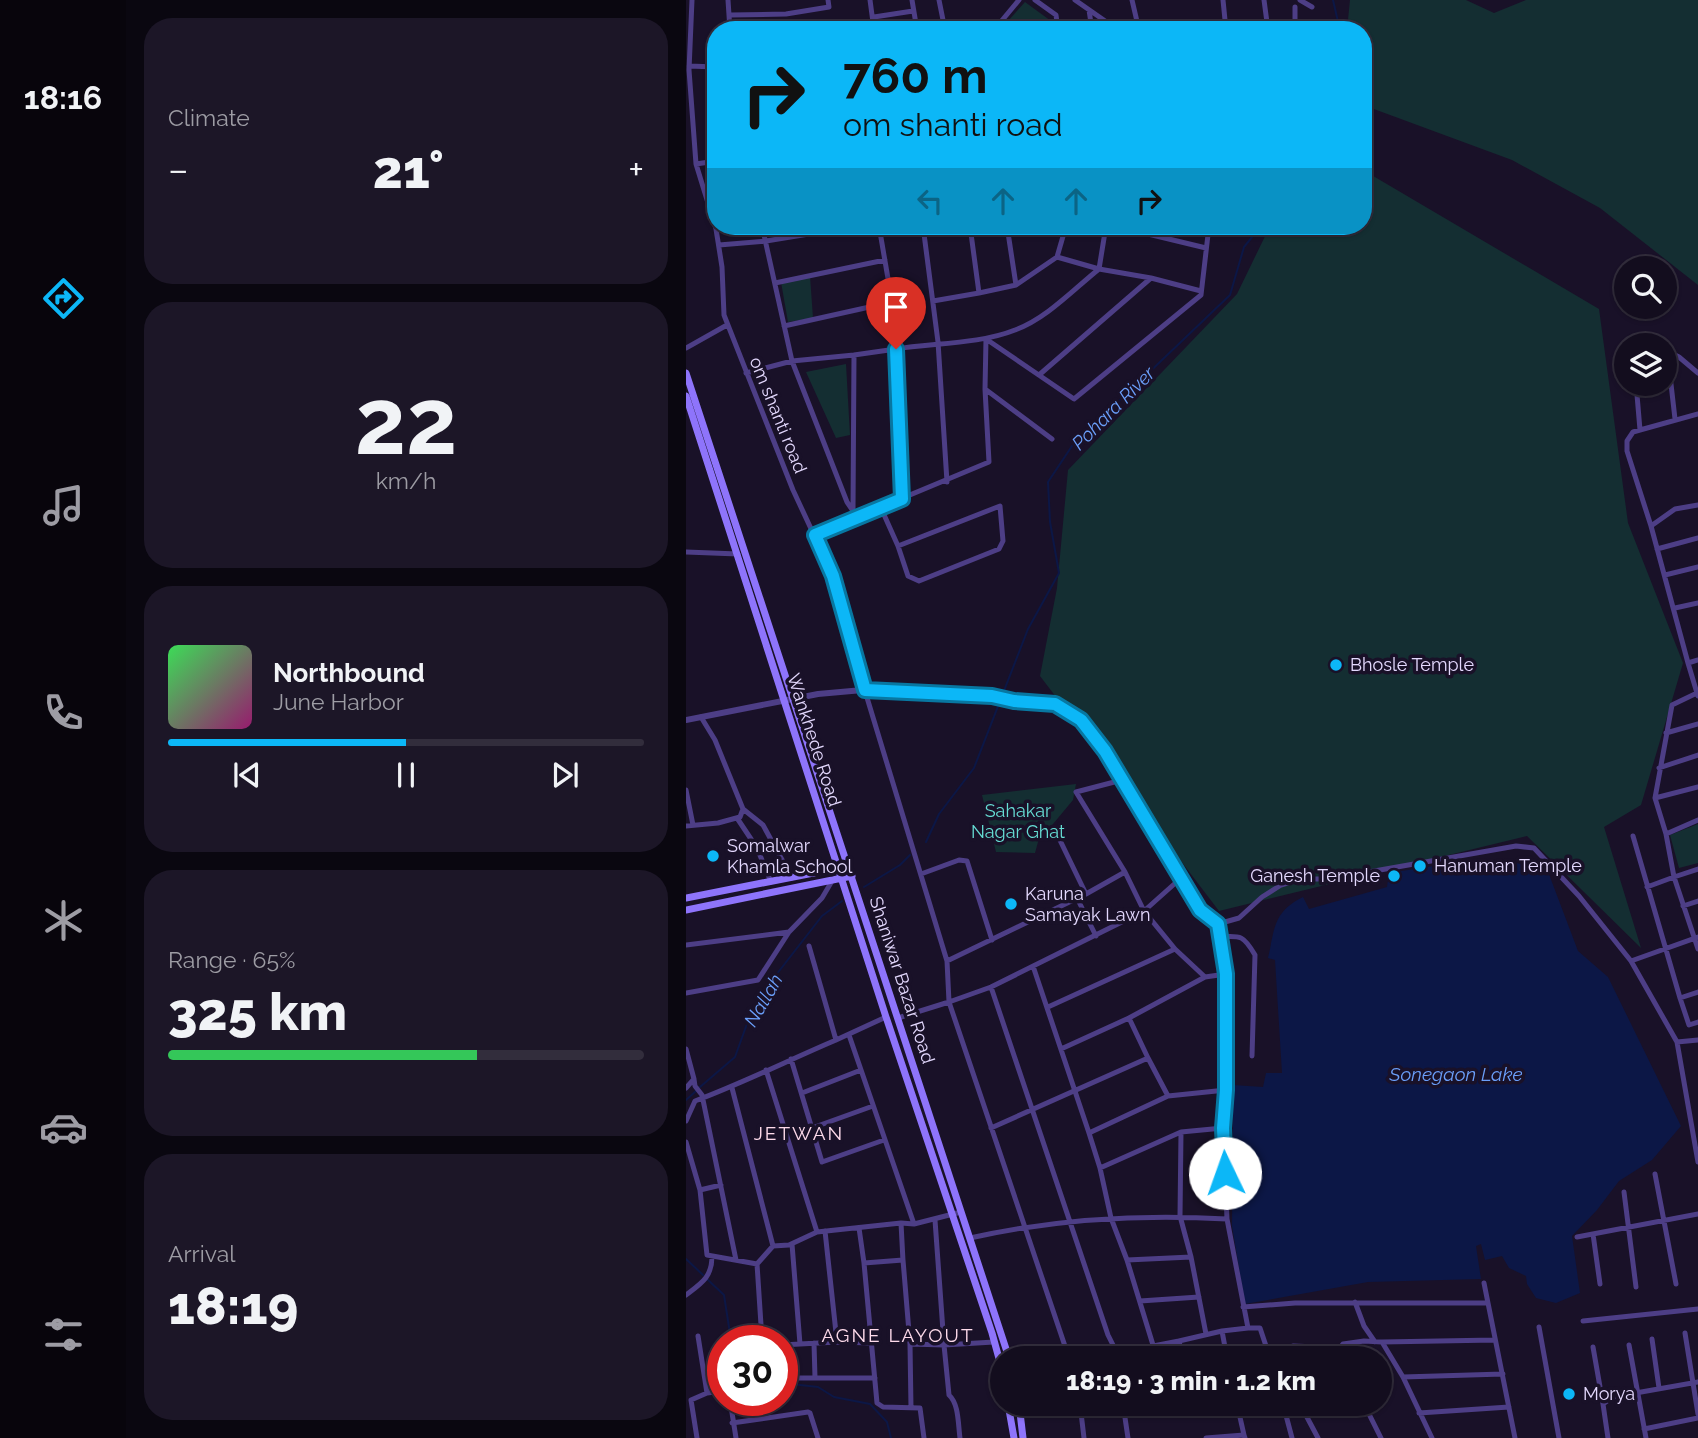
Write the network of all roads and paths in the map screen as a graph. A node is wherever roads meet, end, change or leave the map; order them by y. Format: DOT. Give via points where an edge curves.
graph roads {
  1 [pos="692,0"];
  2 [pos="728,0"];
  3 [pos="828,0"];
  4 [pos="870,0"];
  5 [pos="912,0"];
  6 [pos="939,0"];
  7 [pos="1019,0"];
  8 [pos="1035,0"];
  9 [pos="1075,0"];
  10 [pos="1132,0"];
  11 [pos="1223,0"];
  12 [pos="1264,0"];
  13 [pos="1300,0"];
  14 [pos="1085,5"];
  15 [pos="1295,7"];
  16 [pos="1312,7"];
  17 [pos="913,12"];
  18 [pos="730,15"];
  19 [pos="874,17"];
  20 [pos="730,21"];
  21 [pos="874,21"];
  22 [pos="915,21"];
  23 [pos="943,21"];
  24 [pos="1002,21"];
  25 [pos="1057,21"];
  26 [pos="1106,21"];
  27 [pos="1137,21"];
  28 [pos="1225,21"];
  29 [pos="1267,21"];
  30 [pos="1295,21"];
  31 [pos="689,66"];
  32 [pos="707,67"];
  33 [pos="688,97"];
  34 [pos="707,162"];
  35 [pos="696,164"];
  36 [pos="707,195"];
  37 [pos="717,235"];
  38 [pos="764,235"];
  39 [pos="803,235"];
  40 [pos="881,235"];
  41 [pos="924,235"];
  42 [pos="971,235"];
  43 [pos="1008,235"];
  44 [pos="1063,235"];
  45 [pos="1105,235"];
  46 [pos="1152,235"];
  47 [pos="1208,235"];
  48 [pos="766,241"];
  49 [pos="719,245"];
  50 [pos="1206,248"];
  51 [pos="1057,257"];
  52 [pos="885,260"];
  53 [pos="1099,269"];
  54 [pos="1151,278"];
  55 [pos="775,283"];
  56 [pos="1016,285"];
  57 [pos="1201,291"];
  58 [pos="979,293"];
  59 [pos="933,300"];
  60 [pos="892,302"];
  61 [pos="727,325"];
  62 [pos="784,326"];
  63 [pos="986,339"];
  64 [pos="938,342"];
  65 [pos="686,348"];
  66 [pos="896,349"];
  67 [pos="854,355"];
  68 [pos="792,361"];
  69 [pos="686,373"];
  70 [pos="746,373"];
  71 [pos="1698,373"];
  72 [pos="1039,375"];
  73 [pos="985,389"];
  74 [pos="686,396"];
  75 [pos="1637,396"];
  76 [pos="1698,414"];
  77 [pos="1675,419"];
  78 [pos="1640,430"];
  79 [pos="1052,439"];
  80 [pos="947,482"];
  81 [pos="902,499"];
  82 [pos="1698,505"];
  83 [pos="881,508"];
  84 [pos="853,511"];
  85 [pos="857,517"];
  86 [pos="1651,526"];
  87 [pos="815,535"];
  88 [pos="1698,538"];
  89 [pos="898,547"];
  90 [pos="1657,549"];
  91 [pos="686,552"];
  92 [pos="738,554"];
  93 [pos="1698,567"];
  94 [pos="1665,575"];
  95 [pos="1698,603"];
  96 [pos="1675,608"];
  97 [pos="1698,660"];
  98 [pos="1688,663"];
  99 [pos="865,690"];
  100 [pos="1698,695"];
  101 [pos="992,696"];
  102 [pos="794,699"];
  103 [pos="786,701"];
  104 [pos="686,712"];
  105 [pos="701,717"];
  106 [pos="686,719"];
  107 [pos="1698,724"];
  108 [pos="1666,733"];
  109 [pos="1698,755"];
  110 [pos="1659,768"];
  111 [pos="1122,780"];
  112 [pos="1698,787"];
  113 [pos="686,790"];
  114 [pos="1655,798"];
  115 [pos="743,809"];
  116 [pos="737,818"];
  117 [pos="1698,820"];
  118 [pos="694,825"];
  119 [pos="686,826"];
  120 [pos="1056,832"];
  121 [pos="1666,834"];
  122 [pos="1633,836"];
  123 [pos="849,866"];
  124 [pos="839,869"];
  125 [pos="1698,869"];
  126 [pos="1125,872"];
  127 [pos="921,874"];
  128 [pos="852,876"];
  129 [pos="1674,877"];
  130 [pos="792,878"];
  131 [pos="842,878"];
  132 [pos="1181,878"];
  133 [pos="832,881"];
  134 [pos="771,882"];
  135 [pos="1647,887"];
  136 [pos="1086,894"];
  137 [pos="686,898"];
  138 [pos="1077,898"];
  139 [pos="1698,901"];
  140 [pos="1683,906"];
  141 [pos="686,909"];
  142 [pos="1144,911"];
  143 [pos="1218,924"];
  144 [pos="789,932"];
  145 [pos="1097,936"];
  146 [pos="1220,937"];
  147 [pos="1696,938"];
  148 [pos="992,940"];
  149 [pos="686,945"];
  150 [pos="809,946"];
  151 [pos="1175,948"];
  152 [pos="1664,948"];
  153 [pos="1698,949"];
  154 [pos="947,961"];
  155 [pos="1631,961"];
  156 [pos="1033,966"];
  157 [pos="1226,974"];
  158 [pos="1205,977"];
  159 [pos="991,987"];
  160 [pos="1698,992"];
  161 [pos="686,993"];
  162 [pos="1681,998"];
  163 [pos="949,1002"];
  164 [pos="1048,1007"];
  165 [pos="886,1017"];
  166 [pos="898,1018"];
  167 [pos="1129,1018"];
  168 [pos="1698,1022"];
  169 [pos="849,1035"];
  170 [pos="836,1040"];
  171 [pos="1698,1040"];
  172 [pos="1677,1042"];
  173 [pos="686,1049"];
  174 [pos="1061,1049"];
  175 [pos="1252,1056"];
  176 [pos="1148,1058"];
  177 [pos="791,1059"];
  178 [pos="766,1069"];
  179 [pos="860,1070"];
  180 [pos="694,1082"];
  181 [pos="686,1088"];
  182 [pos="732,1088"];
  183 [pos="1226,1090"];
  184 [pos="1074,1091"];
  185 [pos="803,1093"];
  186 [pos="1168,1096"];
  187 [pos="702,1097"];
  188 [pos="873,1105"];
  189 [pos="1030,1109"];
  190 [pos="1695,1116"];
  191 [pos="686,1121"];
  192 [pos="812,1128"];
  193 [pos="991,1128"];
  194 [pos="1223,1128"];
  195 [pos="1181,1132"];
  196 [pos="1089,1133"];
  197 [pos="884,1140"];
  198 [pos="686,1142"];
  199 [pos="1698,1162"];
  200 [pos="1100,1168"];
  201 [pos="1655,1174"];
  202 [pos="721,1185"];
  203 [pos="700,1190"];
  204 [pos="1624,1192"];
  205 [pos="961,1212"];
  206 [pos="1698,1214"];
  207 [pos="952,1215"];
  208 [pos="1180,1216"];
  209 [pos="1111,1218"];
  210 [pos="1227,1219"];
  211 [pos="935,1220"];
  212 [pos="1069,1220"];
  213 [pos="1664,1220"];
  214 [pos="901,1223"];
  215 [pos="914,1224"];
  216 [pos="1023,1226"];
  217 [pos="859,1228"];
  218 [pos="1628,1228"];
  219 [pos="825,1231"];
  220 [pos="817,1232"];
  221 [pos="1593,1234"];
  222 [pos="1577,1237"];
  223 [pos="970,1238"];
  224 [pos="793,1244"];
  225 [pos="774,1246"];
  226 [pos="712,1256"];
  227 [pos="1191,1257"];
  228 [pos="736,1260"];
  229 [pos="903,1261"];
  230 [pos="1127,1261"];
  231 [pos="864,1263"];
  232 [pos="757,1264"];
  233 [pos="1484,1283"];
  234 [pos="1600,1284"];
  235 [pos="1676,1284"];
  236 [pos="1636,1287"];
  237 [pos="686,1295"];
  238 [pos="1199,1297"];
  239 [pos="1140,1301"];
  240 [pos="1354,1302"];
  241 [pos="1488,1303"];
  242 [pos="1243,1307"];
  243 [pos="1698,1308"];
  244 [pos="1583,1321"];
  245 [pos="761,1325"];
  246 [pos="1539,1327"];
  247 [pos="1248,1328"];
  248 [pos="1222,1331"];
  249 [pos="1685,1333"];
  250 [pos="1206,1334"];
  251 [pos="698,1336"];
  252 [pos="1495,1339"];
  253 [pos="1652,1339"];
  254 [pos="1179,1341"];
  255 [pos="836,1342"];
  256 [pos="994,1342"];
  257 [pos="1379,1342"];
  258 [pos="814,1343"];
  259 [pos="871,1343"];
  260 [pos="800,1344"];
  261 [pos="910,1344"];
  262 [pos="944,1345"];
  263 [pos="1153,1345"];
  264 [pos="1629,1345"];
  265 [pos="995,1346"];
  266 [pos="1005,1346"];
  267 [pos="1065,1346"];
  268 [pos="1113,1346"];
  269 [pos="1149,1346"];
  270 [pos="1180,1346"];
  271 [pos="1225,1346"];
  272 [pos="1266,1346"];
  273 [pos="1342,1346"];
  274 [pos="1593,1347"];
  275 [pos="1503,1374"];
  276 [pos="1403,1377"];
  277 [pos="798,1378"];
  278 [pos="814,1378"];
  279 [pos="875,1378"];
  280 [pos="1695,1382"];
  281 [pos="1659,1388"];
  282 [pos="1637,1392"];
  283 [pos="707,1393"];
  284 [pos="1604,1404"];
  285 [pos="1510,1407"];
  286 [pos="911,1408"];
  287 [pos="1419,1413"];
  288 [pos="731,1416"];
  289 [pos="1011,1416"];
  290 [pos="1020,1416"];
  291 [pos="1081,1416"];
  292 [pos="1125,1416"];
  293 [pos="1240,1416"];
  294 [pos="1286,1416"];
  295 [pos="1306,1416"];
  296 [pos="1370,1416"];
  297 [pos="1698,1416"];
  298 [pos="732,1423"];
  299 [pos="1644,1429"];
  300 [pos="1245,1436"];
  301 [pos="697,1438"];
  302 [pos="736,1438"];
  303 [pos="818,1438"];
  304 [pos="924,1438"];
  305 [pos="960,1438"];
  306 [pos="1014,1438"];
  307 [pos="1023,1438"];
  308 [pos="1084,1438"];
  309 [pos="1128,1438"];
  310 [pos="1206,1438"];
  311 [pos="1292,1438"];
  312 [pos="1318,1438"];
  313 [pos="1381,1438"];
  314 [pos="1432,1438"];
  315 [pos="1515,1438"];
  316 [pos="1559,1438"];
  317 [pos="1608,1438"];
  318 [pos="1646,1438"];
  1 -- 31 [label="street, om shanti road"];
  2 -- 18 [label="street"];
  3 -- 18 [label="street" via="829,7 786,14"];
  4 -- 19 [label="street"];
  5 -- 17 [label="street"];
  6 -- 23 [label="street"];
  7 -- 24 [label="street"];
  8 -- 25 [label="street" via="1056,15"];
  9 -- 14 [label="street"];
  10 -- 27 [label="street"];
  11 -- 28 [label="street"];
  12 -- 29 [label="street"];
  13 -- 16 [label="street"];
  14 -- 26 [label="street"];
  15 -- 30 [label="street"];
  17 -- 19 [label="street"];
  17 -- 22 [label="street"];
  18 -- 20 [label="street"];
  19 -- 21 [label="street"];
  31 -- 32 [label="street"];
  31 -- 33 [label="street, om shanti road"];
  33 -- 35 [label="street, om shanti road"];
  34 -- 35 [label="street"];
  35 -- 36 [label="street, om shanti road"];
  37 -- 49 [label="street, om shanti road"];
  38 -- 48 [label="street"];
  39 -- 48 [label="street"];
  40 -- 52 [label="street"];
  41 -- 59 [label="street"];
  42 -- 58 [label="street"];
  43 -- 56 [label="street"];
  44 -- 51 [label="street"];
  45 -- 53 [label="street"];
  46 -- 50 [label="street"];
  47 -- 50 [label="street"];
  48 -- 49 [label="street"];
  48 -- 55 [label="street"];
  49 -- 61 [label="street, om shanti road"];
  50 -- 57 [label="street"];
  51 -- 53 [label="street"];
  51 -- 56 [label="street"];
  52 -- 55 [label="street"];
  52 -- 60 [label="street"];
  53 -- 54 [label="street"];
  53 -- 63 [label="street" via="1017,330"];
  54 -- 57 [label="street"];
  54 -- 72 [label="street"];
  55 -- 62 [label="street"];
  56 -- 58 [label="street"];
  57 -- 72 [label="street" via="1074,399"];
  58 -- 59 [label="street"];
  59 -- 64 [label="street"];
  60 -- 62 [label="street"];
  60 -- 66 [label="street"];
  61 -- 65 [label="street"];
  61 -- 70 [label="street, om shanti road"];
  62 -- 68 [label="street"];
  63 -- 64 [label="street"];
  63 -- 72 [label="street"];
  63 -- 73 [label="street"];
  64 -- 66 [label="street"];
  64 -- 80 [label="street"];
  66 -- 67 [label="street"];
  66 -- 81 [label="street"];
  67 -- 68 [label="street"];
  67 -- 84 [label="street"];
  68 -- 70 [label="street"];
  68 -- 84 [label="street"];
  69 -- 102 [label="main road, Shaniwar Bazar Road"];
  70 -- 87 [label="street, om shanti road"];
  71 -- 77 [label="street" via="1667,351"];
  73 -- 79 [label="street"];
  73 -- 80 [label="street" via="989,462"];
  74 -- 92 [label="main road, Wankhede Road"];
  75 -- 78 [label="street"];
  76 -- 77 [label="street"];
  77 -- 78 [label="street"];
  78 -- 86 [label="street" via="1627,441 1627,451"];
  80 -- 81 [label="street"];
  81 -- 83 [label="street"];
  82 -- 86 [label="street" via="1675,509"];
  83 -- 85 [label="street"];
  83 -- 89 [label="street"];
  84 -- 85 [label="street"];
  85 -- 87 [label="street"];
  86 -- 90 [label="street"];
  87 -- 99 [label="street, om shanti road" via="833,576"];
  88 -- 90 [label="street"];
  89 -- 89 [label="street" via="962,521 1000,506 1003,541 999,549 919,581 908,576"];
  90 -- 94 [label="street"];
  91 -- 92 [label="street"];
  92 -- 103 [label="main road, Wankhede Road"];
  93 -- 94 [label="street"];
  94 -- 96 [label="street"];
  95 -- 96 [label="street"];
  96 -- 98 [label="street"];
  97 -- 98 [label="street"];
  98 -- 100 [label="street"];
  99 -- 101 [label="street"];
  99 -- 102 [label="street"];
  99 -- 127 [label="street, om shanti road"];
  100 -- 108 [label="street" via="1672,705"];
  101 -- 111 [label="street" via="1055,704 1081,720"];
  102 -- 103 [label="street"];
  102 -- 123 [label="main road, Shaniwar Bazar Road"];
  103 -- 105 [label="street"];
  103 -- 124 [label="main road, Wankhede Road"];
  104 -- 106 [label="street"];
  105 -- 106 [label="street"];
  105 -- 115 [label="street"];
  107 -- 108 [label="street"];
  108 -- 110 [label="street"];
  109 -- 110 [label="street"];
  110 -- 114 [label="street"];
  111 -- 126 [label="street" via="1076,792"];
  111 -- 132 [label="street"];
  112 -- 114 [label="street"];
  113 -- 118 [label="street"];
  114 -- 121 [label="street"];
  115 -- 116 [label="street"];
  115 -- 130 [label="street" via="763,825"];
  116 -- 118 [label="street"];
  116 -- 134 [label="street" via="757,848"];
  117 -- 121 [label="street"];
  118 -- 119 [label="street"];
  120 -- 136 [label="street"];
  121 -- 129 [label="street"];
  122 -- 135 [label="street"];
  123 -- 124 [label="main road"];
  123 -- 128 [label="main road, Shaniwar Bazar Road"];
  124 -- 130 [label="main road"];
  124 -- 131 [label="main road, Wankhede Road"];
  125 -- 129 [label="street"];
  126 -- 136 [label="street"];
  126 -- 142 [label="street"];
  127 -- 148 [label="street" via="967,861"];
  127 -- 154 [label="street, om shanti road"];
  128 -- 131 [label="main road"];
  128 -- 166 [label="main road, Shaniwar Bazar Road"];
  129 -- 135 [label="street"];
  129 -- 140 [label="street"];
  130 -- 134 [label="main road"];
  131 -- 133 [label="main road"];
  131 -- 165 [label="main road, Wankhede Road"];
  132 -- 142 [label="street"];
  132 -- 143 [label="street" via="1200,910"];
  133 -- 141 [label="main road"];
  133 -- 144 [label="street"];
  134 -- 137 [label="main road"];
  135 -- 152 [label="street"];
  136 -- 138 [label="street"];
  138 -- 145 [label="street"];
  138 -- 148 [label="street"];
  139 -- 140 [label="street"];
  140 -- 147 [label="street"];
  142 -- 145 [label="street"];
  142 -- 151 [label="street"];
  143 -- 146 [label="street"];
  143 -- 155 [label="street" via="1239,918 1262,897 1300,879 1329,879 1516,846 1534,848"];
  144 -- 149 [label="street"];
  144 -- 161 [label="street" via="758,980"];
  145 -- 156 [label="street"];
  146 -- 157 [label="street"];
  146 -- 175 [label="street" via="1238,936 1255,955"];
  147 -- 152 [label="street"];
  147 -- 153 [label="street"];
  148 -- 154 [label="street"];
  150 -- 170 [label="street"];
  151 -- 158 [label="street"];
  151 -- 164 [label="street"];
  152 -- 155 [label="street"];
  152 -- 162 [label="street"];
  154 -- 163 [label="street, om shanti road"];
  155 -- 172 [label="street"];
  156 -- 159 [label="street"];
  156 -- 164 [label="street"];
  157 -- 158 [label="street"];
  157 -- 183 [label="street"];
  158 -- 167 [label="street"];
  159 -- 163 [label="street"];
  159 -- 189 [label="street"];
  160 -- 162 [label="street"];
  162 -- 168 [label="street" via="1689,1025"];
  163 -- 166 [label="street"];
  163 -- 193 [label="street, om shanti road"];
  164 -- 174 [label="street"];
  165 -- 169 [label="street"];
  165 -- 207 [label="main road, Wankhede Road"];
  166 -- 205 [label="main road, Shaniwar Bazar Road"];
  167 -- 174 [label="street"];
  167 -- 176 [label="street"];
  169 -- 170 [label="street"];
  169 -- 179 [label="street"];
  170 -- 177 [label="street"];
  171 -- 172 [label="street"];
  172 -- 190 [label="street"];
  173 -- 180 [label="street"];
  174 -- 184 [label="street"];
  176 -- 184 [label="street"];
  176 -- 186 [label="street"];
  177 -- 178 [label="street"];
  177 -- 185 [label="street"];
  178 -- 182 [label="street"];
  178 -- 220 [label="street"];
  179 -- 185 [label="street"];
  179 -- 188 [label="street"];
  180 -- 181 [label="street"];
  180 -- 187 [label="street"];
  182 -- 187 [label="street"];
  182 -- 225 [label="street"];
  183 -- 186 [label="street"];
  183 -- 194 [label="street"];
  184 -- 189 [label="street"];
  184 -- 196 [label="street"];
  185 -- 192 [label="street"];
  186 -- 196 [label="street"];
  187 -- 191 [label="street" via="695,1101"];
  187 -- 202 [label="street"];
  188 -- 192 [label="street"];
  188 -- 197 [label="street"];
  189 -- 193 [label="street"];
  189 -- 212 [label="street"];
  190 -- 199 [label="street"];
  192 -- 197 [label="street" via="822,1162"];
  193 -- 216 [label="street, om shanti road"];
  194 -- 195 [label="street"];
  194 -- 210 [label="street"];
  195 -- 200 [label="street"];
  195 -- 208 [label="street"];
  196 -- 200 [label="street"];
  197 -- 215 [label="street"];
  198 -- 203 [label="street"];
  200 -- 209 [label="street"];
  201 -- 213 [label="street"];
  202 -- 203 [label="street"];
  202 -- 228 [label="street"];
  203 -- 226 [label="street" via="707,1255"];
  204 -- 218 [label="street"];
  205 -- 207 [label="street"];
  205 -- 223 [label="main road, Shaniwar Bazar Road"];
  206 -- 213 [label="street"];
  207 -- 211 [label="street"];
  207 -- 256 [label="main road, Wankhede Road"];
  208 -- 209 [label="street"];
  208 -- 210 [label="street"];
  208 -- 227 [label="street"];
  209 -- 212 [label="street"];
  209 -- 230 [label="street"];
  210 -- 242 [label="street"];
  211 -- 215 [label="street"];
  211 -- 262 [label="street"];
  212 -- 216 [label="street"];
  212 -- 268 [label="street"];
  213 -- 218 [label="street"];
  213 -- 235 [label="street"];
  214 -- 215 [label="street"];
  214 -- 217 [label="street"];
  214 -- 229 [label="street"];
  216 -- 223 [label="street"];
  216 -- 267 [label="street, om shanti road"];
  217 -- 219 [label="street"];
  217 -- 231 [label="street"];
  218 -- 221 [label="street"];
  218 -- 236 [label="street"];
  219 -- 220 [label="street"];
  219 -- 255 [label="street"];
  220 -- 224 [label="street"];
  221 -- 222 [label="street"];
  221 -- 234 [label="street"];
  223 -- 266 [label="main road, Shaniwar Bazar Road"];
  224 -- 225 [label="street"];
  224 -- 260 [label="street"];
  225 -- 232 [label="street"];
  226 -- 228 [label="street"];
  226 -- 237 [label="street" via="709,1277"];
  227 -- 230 [label="street"];
  227 -- 238 [label="street"];
  228 -- 232 [label="street"];
  229 -- 231 [label="street"];
  229 -- 261 [label="street"];
  230 -- 239 [label="street"];
  231 -- 259 [label="street"];
  232 -- 245 [label="street"];
  233 -- 241 [label="street"];
  238 -- 239 [label="street"];
  238 -- 250 [label="street"];
  239 -- 263 [label="street"];
  240 -- 241 [label="street"];
  240 -- 242 [label="street"];
  240 -- 257 [label="street" via="1364,1326"];
  241 -- 252 [label="street"];
  242 -- 247 [label="street"];
  243 -- 244 [label="street"];
  246 -- 316 [label="street"];
  247 -- 248 [label="street"];
  247 -- 272 [label="street" via="1260,1328"];
  248 -- 250 [label="street"];
  248 -- 271 [label="street"];
  249 -- 280 [label="street"];
  250 -- 254 [label="street"];
  251 -- 283 [label="street"];
  252 -- 257 [label="street"];
  252 -- 275 [label="street"];
  253 -- 281 [label="street"];
  254 -- 263 [label="street"];
  254 -- 270 [label="street"];
  255 -- 258 [label="street"];
  255 -- 259 [label="street"];
  256 -- 262 [label="street"];
  256 -- 265 [label="main road, Wankhede Road"];
  257 -- 273 [label="street"];
  257 -- 276 [label="street"];
  258 -- 260 [label="street"];
  258 -- 278 [label="street"];
  259 -- 279 [label="street"];
  261 -- 262 [label="street"];
  261 -- 286 [label="street"];
  262 -- 305 [label="street" via="949,1395 956,1406"];
  263 -- 269 [label="street"];
  264 -- 282 [label="street"];
  274 -- 284 [label="street"];
  275 -- 276 [label="street"];
  275 -- 285 [label="street"];
  276 -- 287 [label="street"];
  277 -- 278 [label="street"];
  278 -- 279 [label="street"];
  279 -- 286 [label="street" via="880,1406"];
  280 -- 281 [label="street"];
  280 -- 297 [label="street"];
  281 -- 282 [label="street"];
  282 -- 284 [label="street" via="1613,1397"];
  282 -- 299 [label="street"];
  283 -- 301 [label="street" via="691,1400"];
  284 -- 317 [label="street"];
  285 -- 287 [label="street"];
  285 -- 315 [label="street"];
  286 -- 304 [label="street" via="920,1408"];
  287 -- 314 [label="street"];
  288 -- 298 [label="street"];
  289 -- 306 [label="main road"];
  290 -- 307 [label="main road"];
  291 -- 308 [label="street"];
  292 -- 309 [label="street"];
  293 -- 300 [label="street"];
  294 -- 311 [label="street"];
  295 -- 312 [label="street"];
  296 -- 313 [label="street"];
  297 -- 299 [label="street"];
  298 -- 302 [label="street"];
  298 -- 303 [label="street" via="808,1412"];
  299 -- 318 [label="street"];
  300 -- 310 [label="street"];
}
